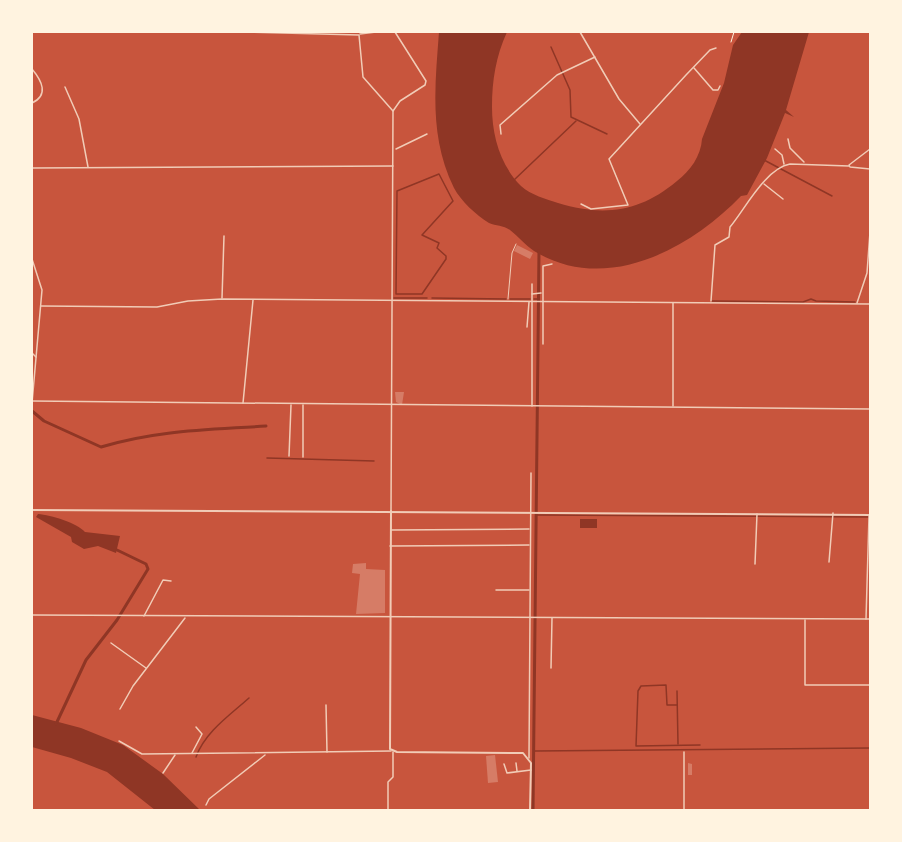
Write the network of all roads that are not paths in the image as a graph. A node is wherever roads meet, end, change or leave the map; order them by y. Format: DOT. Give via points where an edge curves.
graph roads {
  1 [pos="32,32"];
  2 [pos="235,32"];
  3 [pos="249,32"];
  4 [pos="269,32"];
  5 [pos="376,32"];
  6 [pos="395,32"];
  7 [pos="580,32"];
  8 [pos="870,32"];
  9 [pos="173,33"];
  10 [pos="359,34"];
  11 [pos="870,43"];
  12 [pos="716,48"];
  13 [pos="595,57"];
  14 [pos="693,67"];
  15 [pos="32,69"];
  16 [pos="720,86"];
  17 [pos="66,87"];
  18 [pos="32,103"];
  19 [pos="393,111"];
  20 [pos="641,124"];
  21 [pos="427,134"];
  22 [pos="501,134"];
  23 [pos="788,139"];
  24 [pos="775,149"];
  25 [pos="870,149"];
  26 [pos="394,150"];
  27 [pos="804,163"];
  28 [pos="785,165"];
  29 [pos="394,166"];
  30 [pos="849,166"];
  31 [pos="88,167"];
  32 [pos="32,168"];
  33 [pos="870,169"];
  34 [pos="763,183"];
  35 [pos="783,199"];
  36 [pos="581,204"];
  37 [pos="870,232"];
  38 [pos="224,236"];
  39 [pos="870,237"];
  40 [pos="516,244"];
  41 [pos="32,259"];
  42 [pos="552,264"];
  43 [pos="869,273"];
  44 [pos="532,284"];
  45 [pos="533,293"];
  46 [pos="541,293"];
  47 [pos="222,299"];
  48 [pos="253,299"];
  49 [pos="392,300"];
  50 [pos="507,301"];
  51 [pos="531,302"];
  52 [pos="542,302"];
  53 [pos="673,302"];
  54 [pos="711,302"];
  55 [pos="857,303"];
  56 [pos="870,304"];
  57 [pos="41,306"];
  58 [pos="527,327"];
  59 [pos="543,344"];
  60 [pos="32,353"];
  61 [pos="36,357"];
  62 [pos="32,402"];
  63 [pos="243,404"];
  64 [pos="291,405"];
  65 [pos="303,405"];
  66 [pos="391,406"];
  67 [pos="532,407"];
  68 [pos="673,407"];
  69 [pos="869,409"];
  70 [pos="290,456"];
  71 [pos="303,457"];
  72 [pos="531,473"];
  73 [pos="32,510"];
  74 [pos="391,511"];
  75 [pos="530,512"];
  76 [pos="833,513"];
  77 [pos="757,515"];
  78 [pos="870,515"];
  79 [pos="530,529"];
  80 [pos="391,530"];
  81 [pos="530,545"];
  82 [pos="390,546"];
  83 [pos="830,562"];
  84 [pos="755,564"];
  85 [pos="171,581"];
  86 [pos="496,590"];
  87 [pos="530,590"];
  88 [pos="32,615"];
  89 [pos="144,617"];
  90 [pos="185,617"];
  91 [pos="390,617"];
  92 [pos="530,618"];
  93 [pos="552,618"];
  94 [pos="866,619"];
  95 [pos="870,619"];
  96 [pos="805,620"];
  97 [pos="111,643"];
  98 [pos="146,668"];
  99 [pos="551,668"];
  100 [pos="870,685"];
  101 [pos="326,705"];
  102 [pos="120,709"];
  103 [pos="196,728"];
  104 [pos="119,741"];
  105 [pos="392,751"];
  106 [pos="684,752"];
  107 [pos="327,753"];
  108 [pos="176,754"];
  109 [pos="192,754"];
  110 [pos="266,754"];
  111 [pos="529,758"];
  112 [pos="516,763"];
  113 [pos="504,764"];
  114 [pos="531,770"];
  115 [pos="517,772"];
  116 [pos="164,773"];
  117 [pos="206,805"];
  118 [pos="388,810"];
  119 [pos="530,810"];
  120 [pos="684,810"];
  1 -- 9 [label="street"];
  2 -- 9 [label="street"];
  3 -- 4 [label="street"];
  4 -- 10 [label="street"];
  5 -- 10 [label="street"];
  6 -- 19 [label="street" via="426,82"];
  7 -- 13 [label="street"];
  8 -- 11 [label="street"];
  10 -- 19 [label="street" via="363,77"];
  12 -- 14 [label="street"];
  13 -- 20 [label="street" via="619,99"];
  13 -- 22 [label="street" via="557,75 500,126"];
  14 -- 16 [label="street" via="713,90"];
  14 -- 20 [label="street"];
  15 -- 18 [label="street" via="43,91 41,98"];
  17 -- 31 [label="street" via="79,119"];
  19 -- 26 [label="street"];
  20 -- 36 [label="street" via="609,159 628,205 591,209"];
  21 -- 26 [label="street"];
  23 -- 27 [label="street" via="790,148"];
  24 -- 28 [label="street"];
  25 -- 30 [label="street"];
  26 -- 29 [label="street"];
  27 -- 28 [label="street"];
  27 -- 30 [label="street"];
  28 -- 34 [label="street"];
  29 -- 31 [label="street"];
  29 -- 49 [label="street"];
  30 -- 33 [label="street"];
  31 -- 32 [label="street"];
  34 -- 35 [label="street"];
  34 -- 54 [label="street" via="730,226 729,237 715,245"];
  37 -- 39 [label="street"];
  38 -- 47 [label="street"];
  39 -- 43 [label="street"];
  40 -- 50 [label="lane"];
  41 -- 57 [label="street" via="42,287"];
  42 -- 46 [label="street" via="543,267"];
  43 -- 55 [label="street"];
  44 -- 45 [label="street"];
  45 -- 46 [label="street"];
  45 -- 51 [label="street"];
  46 -- 52 [label="street"];
  47 -- 48 [label="street"];
  47 -- 57 [label="street" via="157,307"];
  48 -- 49 [label="street"];
  48 -- 63 [label="street"];
  49 -- 50 [label="street"];
  49 -- 66 [label="street"];
  50 -- 51 [label="street"];
  51 -- 52 [label="street"];
  51 -- 58 [label="street"];
  51 -- 67 [label="street"];
  52 -- 53 [label="street"];
  52 -- 59 [label="street"];
  53 -- 54 [label="street"];
  53 -- 68 [label="street"];
  54 -- 55 [label="street"];
  55 -- 56 [label="street"];
  57 -- 61 [label="street"];
  60 -- 61 [label="street"];
  61 -- 62 [label="street"];
  62 -- 63 [label="street"];
  63 -- 64 [label="street"];
  64 -- 65 [label="street"];
  64 -- 70 [label="street"];
  65 -- 66 [label="street"];
  65 -- 71 [label="street"];
  66 -- 67 [label="street"];
  66 -- 74 [label="street"];
  67 -- 68 [label="street"];
  68 -- 69 [label="street"];
  72 -- 75 [label="street"];
  73 -- 74 [label="street"];
  74 -- 75 [label="street"];
  74 -- 80 [label="street"];
  75 -- 77 [label="street"];
  75 -- 79 [label="street"];
  76 -- 77 [label="street"];
  76 -- 78 [label="street"];
  76 -- 83 [label="street"];
  77 -- 84 [label="street"];
  78 -- 94 [label="street"];
  79 -- 80 [label="street"];
  79 -- 81 [label="street"];
  80 -- 82 [label="street"];
  81 -- 82 [label="street"];
  81 -- 87 [label="street"];
  82 -- 91 [label="street"];
  85 -- 89 [label="street" via="163,580"];
  86 -- 87 [label="street"];
  87 -- 92 [label="street"];
  88 -- 89 [label="street"];
  89 -- 90 [label="street"];
  90 -- 91 [label="street"];
  90 -- 98 [label="street"];
  91 -- 92 [label="street"];
  91 -- 105 [label="street"];
  92 -- 93 [label="street"];
  92 -- 111 [label="street"];
  93 -- 96 [label="street"];
  93 -- 99 [label="street"];
  94 -- 95 [label="street"];
  94 -- 96 [label="street"];
  96 -- 100 [label="street" via="805,685"];
  97 -- 98 [label="street"];
  98 -- 102 [label="street"];
  101 -- 107 [label="street"];
  103 -- 109 [label="street" via="202,734"];
  104 -- 108 [label="street" via="142,754"];
  105 -- 107 [label="street"];
  105 -- 111 [label="street" via="518,752"];
  105 -- 118 [label="street"];
  106 -- 120 [label="street"];
  107 -- 110 [label="street"];
  108 -- 109 [label="street"];
  108 -- 116 [label="street"];
  109 -- 110 [label="street"];
  110 -- 117 [label="street"];
  111 -- 114 [label="street"];
  112 -- 115 [label="street"];
  113 -- 115 [label="street" via="505,772"];
  114 -- 115 [label="street"];
  114 -- 119 [label="street"];
}
